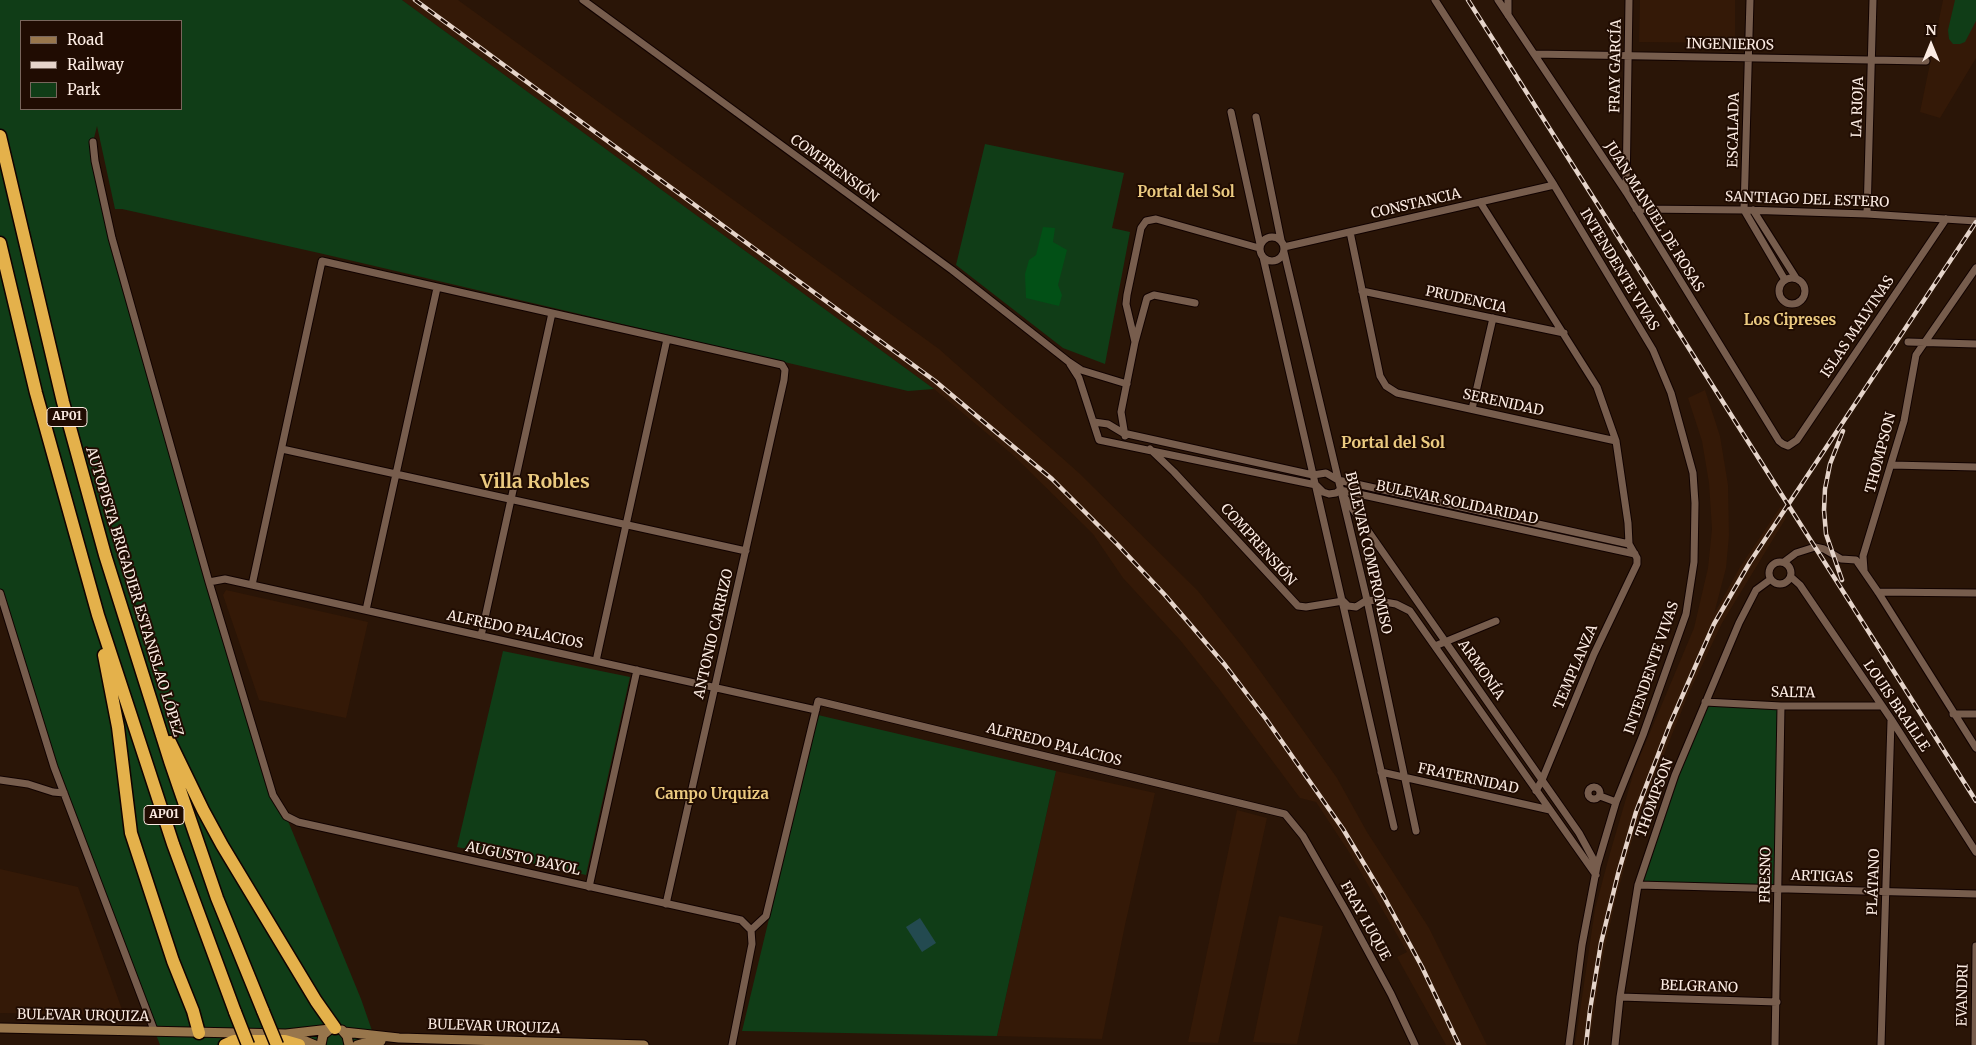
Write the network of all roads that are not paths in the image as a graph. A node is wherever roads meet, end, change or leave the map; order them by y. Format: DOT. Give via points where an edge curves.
graph roads {
  1 [pos="583,0"];
  2 [pos="1435,0"];
  3 [pos="1498,0"];
  4 [pos="1508,0"];
  5 [pos="1629,0"];
  6 [pos="1750,0"];
  7 [pos="1873,0"];
  8 [pos="1508,15"];
  9 [pos="1534,54"];
  10 [pos="1628,56"];
  11 [pos="1748,58"];
  12 [pos="1871,60"];
  13 [pos="1926,61"];
  14 [pos="1231,112"];
  15 [pos="1256,117"];
  16 [pos="0,136"];
  17 [pos="93,142"];
  18 [pos="1554,184"];
  19 [pos="1626,192"];
  20 [pos="1480,202"];
  21 [pos="1636,209"];
  22 [pos="1744,210"];
  23 [pos="1753,210"];
  24 [pos="1867,214"];
  25 [pos="1946,220"];
  26 [pos="1976,221"];
  27 [pos="1350,232"];
  28 [pos="1280,240"];
  29 [pos="0,243"];
  30 [pos="1260,246"];
  31 [pos="1284,250"];
  32 [pos="1263,257"];
  33 [pos="1976,268"];
  34 [pos="1796,278"];
  35 [pos="1785,280"];
  36 [pos="437,288"];
  37 [pos="1362,291"];
  38 [pos="1195,303"];
  39 [pos="552,313"];
  40 [pos="1493,318"];
  41 [pos="1564,333"];
  42 [pos="667,339"];
  43 [pos="1135,342"];
  44 [pos="1908,342"];
  45 [pos="1925,342"];
  46 [pos="1976,344"];
  47 [pos="1069,362"];
  48 [pos="1126,384"];
  49 [pos="1472,409"];
  50 [pos="1094,422"];
  51 [pos="1123,433"];
  52 [pos="1616,441"];
  53 [pos="1130,445"];
  54 [pos="1788,446"];
  55 [pos="282,449"];
  56 [pos="1150,449"];
  57 [pos="1891,465"];
  58 [pos="1976,467"];
  59 [pos="396,474"];
  60 [pos="1313,474"];
  61 [pos="1338,480"];
  62 [pos="1316,485"];
  63 [pos="1340,490"];
  64 [pos="511,499"];
  65 [pos="626,525"];
  66 [pos="1629,544"];
  67 [pos="746,551"];
  68 [pos="1635,554"];
  69 [pos="1784,562"];
  70 [pos="1864,570"];
  71 [pos="1791,577"];
  72 [pos="1771,579"];
  73 [pos="209,582"];
  74 [pos="252,585"];
  75 [pos="1878,592"];
  76 [pos="0,593"];
  77 [pos="1976,593"];
  78 [pos="1367,600"];
  79 [pos="1343,601"];
  80 [pos="366,610"];
  81 [pos="98,615"];
  82 [pos="1496,621"];
  83 [pos="481,636"];
  84 [pos="1446,642"];
  85 [pos="1435,646"];
  86 [pos="596,661"];
  87 [pos="637,670"];
  88 [pos="716,688"];
  89 [pos="148,694"];
  90 [pos="1705,702"];
  91 [pos="1781,706"];
  92 [pos="1881,706"];
  93 [pos="816,710"];
  94 [pos="1953,714"];
  95 [pos="1976,714"];
  96 [pos="1891,719"];
  97 [pos="1976,748"];
  98 [pos="1381,772"];
  99 [pos="1405,778"];
  100 [pos="0,780"];
  101 [pos="1542,780"];
  102 [pos="1536,791"];
  103 [pos="64,793"];
  104 [pos="1600,796"];
  105 [pos="1616,802"];
  106 [pos="1550,810"];
  107 [pos="1285,814"];
  108 [pos="1394,827"];
  109 [pos="1416,831"];
  110 [pos="1976,852"];
  111 [pos="1597,866"];
  112 [pos="1596,875"];
  113 [pos="1638,885"];
  114 [pos="589,886"];
  115 [pos="1778,888"];
  116 [pos="1886,891"];
  117 [pos="1976,894"];
  118 [pos="666,904"];
  119 [pos="751,930"];
  120 [pos="1976,946"];
  121 [pos="1620,998"];
  122 [pos="1776,1002"];
  123 [pos="0,1028"];
  124 [pos="154,1030"];
  125 [pos="336,1030"];
  126 [pos="199,1033"];
  127 [pos="286,1034"];
  128 [pos="225,1045"];
  129 [pos="248,1045"];
  130 [pos="277,1045"];
  131 [pos="299,1045"];
  132 [pos="315,1045"];
  133 [pos="321,1045"];
  134 [pos="349,1045"];
  135 [pos="357,1045"];
  136 [pos="484,1045"];
  137 [pos="622,1045"];
  138 [pos="644,1045"];
  139 [pos="732,1045"];
  140 [pos="1415,1045"];
  141 [pos="1570,1045"];
  142 [pos="1615,1045"];
  143 [pos="1775,1045"];
  144 [pos="1881,1045"];
  145 [pos="1975,1045"];
  1 -- 47 [label="street, COMPRENSIÓN" via="944,264"];
  2 -- 18 [label="street, INTENDENTE VIVAS"];
  3 -- 8 [label="street, JUAN MANUEL DE ROSAS"];
  4 -- 8 [label="street"];
  5 -- 10 [label="street, FRAY GARCÍA"];
  6 -- 11 [label="street, ESCALADA"];
  7 -- 12 [label="street, LA RIOJA"];
  8 -- 9 [label="street, JUAN MANUEL DE ROSAS"];
  9 -- 10 [label="street, INGENIEROS"];
  9 -- 19 [label="street, JUAN MANUEL DE ROSAS"];
  10 -- 11 [label="street, INGENIEROS"];
  10 -- 19 [label="street, FRAY GARCÍA"];
  11 -- 12 [label="street, INGENIEROS"];
  11 -- 22 [label="street, ESCALADA"];
  12 -- 13 [label="street, INGENIEROS"];
  12 -- 24 [label="street, LA RIOJA"];
  14 -- 30 [label="street"];
  15 -- 28 [label="street"];
  16 -- 89 [label="highway, AUTOPISTA BRIGADIER ESTANISLAO LÓPEZ / AP01" via="62,402 104,555"];
  17 -- 73 [label="street" via="112,238"];
  18 -- 20 [label="street, CONSTANCIA"];
  18 -- 105 [label="street, INTENDENTE VIVAS" via="1653,350 1671,393 1693,473 1694,562 1686,614"];
  19 -- 21 [label="street, JUAN MANUEL DE ROSAS"];
  20 -- 27 [label="street, CONSTANCIA"];
  20 -- 41 [label="street"];
  21 -- 22 [label="street, SANTIAGO DEL ESTERO"];
  21 -- 54 [label="street, JUAN MANUEL DE ROSAS" via="1779,441"];
  22 -- 23 [label="street, SANTIAGO DEL ESTERO"];
  22 -- 35 [label="street"];
  23 -- 24 [label="street, SANTIAGO DEL ESTERO"];
  23 -- 34 [label="street"];
  24 -- 25 [label="street, SANTIAGO DEL ESTERO"];
  25 -- 26 [label="street, SANTIAGO DEL ESTERO"];
  25 -- 54 [label="street, ISLAS MALVINAS" via="1797,440"];
  27 -- 31 [label="street, CONSTANCIA"];
  27 -- 37 [label="street"];
  28 -- 30 [label="street" via="1269,236"];
  28 -- 31 [label="street"];
  29 -- 81 [label="highway, AP01" via="36,393"];
  30 -- 32 [label="street"];
  30 -- 43 [label="street" via="1156,219 1146,221 1141,228 1126,304"];
  31 -- 32 [label="street" via="1275,261"];
  31 -- 61 [label="street, BULEVAR COMPROMISO"];
  32 -- 60 [label="street"];
  33 -- 45 [label="street, THOMPSON"];
  34 -- 35 [label="street"];
  34 -- 35 [label="street" via="1806,292 1803,300 1792,304 1785,302 1779,293"];
  36 -- 39 [label="street"];
  36 -- 55 [label="street" via="322,262"];
  36 -- 59 [label="street"];
  37 -- 40 [label="street, PRUDENCIA"];
  37 -- 49 [label="street, SERENIDAD" via="1380,376 1386,386 1397,393"];
  38 -- 43 [label="street" via="1154,295 1147,298"];
  39 -- 42 [label="street"];
  39 -- 64 [label="street"];
  40 -- 41 [label="street, PRUDENCIA"];
  40 -- 49 [label="street"];
  41 -- 52 [label="street" via="1598,388"];
  42 -- 65 [label="street"];
  42 -- 67 [label="street, ANTONIO CARRIZO" via="782,365 785,370"];
  43 -- 48 [label="street"];
  44 -- 45 [label="street"];
  45 -- 46 [label="street"];
  45 -- 57 [label="street, THOMPSON" via="1916,355 1904,421"];
  47 -- 48 [label="street, COMPRENSIÓN" via="1081,370"];
  47 -- 50 [label="street, COMPRENSIÓN" via="1079,378"];
  48 -- 51 [label="street" via="1121,412"];
  49 -- 52 [label="street, SERENIDAD"];
  50 -- 51 [label="street, BULEVAR SOLIDARIDAD" via="1108,424"];
  50 -- 53 [label="street, COMPRENSIÓN" via="1100,440"];
  51 -- 53 [label="street"];
  51 -- 60 [label="street, BULEVAR SOLIDARIDAD"];
  52 -- 66 [label="street"];
  53 -- 56 [label="street, BULEVAR SOLIDARIDAD"];
  55 -- 59 [label="street"];
  55 -- 74 [label="street"];
  56 -- 62 [label="street, BULEVAR SOLIDARIDAD"];
  56 -- 79 [label="street, COMPRENSIÓN" via="1298,606"];
  57 -- 58 [label="street"];
  57 -- 70 [label="street, THOMPSON" via="1863,556"];
  59 -- 64 [label="street"];
  59 -- 80 [label="street"];
  60 -- 61 [label="street, BULEVAR SOLIDARIDAD" via="1326,473"];
  60 -- 62 [label="street"];
  61 -- 63 [label="street, BULEVAR COMPROMISO"];
  61 -- 66 [label="street, BULEVAR SOLIDARIDAD"];
  62 -- 63 [label="street, BULEVAR SOLIDARIDAD" via="1329,494"];
  62 -- 79 [label="street"];
  63 -- 68 [label="street, BULEVAR SOLIDARIDAD"];
  63 -- 78 [label="street, BULEVAR COMPROMISO"];
  63 -- 84 [label="street, ARMONÍA"];
  64 -- 65 [label="street"];
  64 -- 83 [label="street"];
  65 -- 67 [label="street"];
  65 -- 86 [label="street"];
  66 -- 68 [label="street"];
  67 -- 88 [label="street, ANTONIO CARRIZO"];
  68 -- 101 [label="street, TEMPLANZA" via="1637,564 1594,654"];
  69 -- 70 [label="street" via="1796,553 1815,547 1840,559 1856,560"];
  69 -- 71 [label="street" via="1790,566"];
  69 -- 72 [label="street" via="1772,566 1769,572"];
  70 -- 75 [label="street"];
  71 -- 72 [label="street" via="1784,584 1776,584"];
  71 -- 92 [label="street, LOUIS BRAILLE" via="1800,585"];
  72 -- 90 [label="street, THOMPSON" via="1756,590"];
  73 -- 74 [label="street, ALFREDO PALACIOS" via="225,579"];
  73 -- 114 [label="street, AUGUSTO BAYOL" via="273,795 286,816 298,822"];
  74 -- 80 [label="street, ALFREDO PALACIOS"];
  75 -- 77 [label="street"];
  75 -- 94 [label="street"];
  76 -- 103 [label="street"];
  78 -- 79 [label="street, COMPRENSIÓN" via="1356,607"];
  78 -- 85 [label="street, ARMONÍA" via="1396,604 1410,611"];
  78 -- 99 [label="street, BULEVAR COMPROMISO"];
  79 -- 98 [label="street"];
  80 -- 83 [label="street, ALFREDO PALACIOS"];
  81 -- 126 [label="highway" via="118,727 131,833"];
  81 -- 129 [label="highway, AP01, bridge" via="173,844"];
  82 -- 84 [label="street"];
  83 -- 86 [label="street, ALFREDO PALACIOS"];
  84 -- 85 [label="street"];
  84 -- 101 [label="street, ARMONÍA"];
  85 -- 102 [label="street, ARMONÍA"];
  86 -- 87 [label="street, ALFREDO PALACIOS"];
  87 -- 88 [label="street, ALFREDO PALACIOS"];
  87 -- 114 [label="street"];
  88 -- 93 [label="street, ALFREDO PALACIOS"];
  88 -- 118 [label="street, ANTONIO CARRIZO"];
  89 -- 125 [label="highway" via="222,846"];
  89 -- 130 [label="highway, AUTOPISTA BRIGADIER ESTANISLAO LÓPEZ / AP01, bridge" via="217,898"];
  90 -- 91 [label="street, SALTA"];
  90 -- 113 [label="street, THOMPSON" via="1675,775"];
  91 -- 92 [label="street, SALTA"];
  91 -- 115 [label="street, FRESNO"];
  92 -- 96 [label="street, LOUIS BRAILLE"];
  93 -- 107 [label="street, ALFREDO PALACIOS" via="818,701"];
  93 -- 119 [label="street" via="766,916"];
  94 -- 95 [label="street"];
  94 -- 97 [label="street"];
  96 -- 110 [label="street, LOUIS BRAILLE"];
  96 -- 116 [label="street, PLÁTANO"];
  98 -- 99 [label="street, FRATERNIDAD"];
  98 -- 108 [label="street"];
  99 -- 106 [label="street, FRATERNIDAD"];
  99 -- 109 [label="street, BULEVAR COMPROMISO"];
  100 -- 103 [label="street"];
  101 -- 102 [label="street, TEMPLANZA"];
  101 -- 111 [label="street, ARMONÍA" via="1579,833"];
  102 -- 106 [label="street, ARMONÍA"];
  103 -- 124 [label="street"];
  104 -- 105 [label="street"];
  105 -- 111 [label="street, INTENDENTE VIVAS"];
  106 -- 112 [label="street, ARMONÍA"];
  107 -- 140 [label="street, FRAY LUQUE" via="1303,836 1346,911"];
  111 -- 112 [label="street, INTENDENTE VIVAS"];
  112 -- 141 [label="street, INTENDENTE VIVAS" via="1582,945"];
  113 -- 115 [label="street, ARTIGAS"];
  113 -- 121 [label="street, THOMPSON"];
  114 -- 118 [label="street, AUGUSTO BAYOL"];
  115 -- 116 [label="street, ARTIGAS"];
  115 -- 122 [label="street, FRESNO"];
  116 -- 117 [label="street, ARTIGAS"];
  116 -- 144 [label="street, PLÁTANO"];
  118 -- 119 [label="street, AUGUSTO BAYOL" via="741,920"];
  119 -- 139 [label="street" via="752,944"];
  120 -- 145 [label="street, EVANDRI"];
  121 -- 122 [label="street, BELGRANO"];
  121 -- 142 [label="street, THOMPSON"];
  122 -- 143 [label="street, FRESNO"];
  123 -- 124 [label="main road, BULEVAR URQUIZA"];
  124 -- 126 [label="main road, BULEVAR URQUIZA"];
  125 -- 127 [label="main road, BULEVAR URQUIZA"];
  125 -- 133 [label="main road" via="322,1035"];
  125 -- 134 [label="main road" via="349,1040"];
  125 -- 137 [label="main road, BULEVAR URQUIZA" via="399,1038"];
  126 -- 127 [label="main road, BULEVAR URQUIZA"];
  127 -- 132 [label="main road, BULEVAR URQUIZA"];
  128 -- 131 [label="highway" via="234,1041 286,1041"];
  135 -- 136 [label="main road, BULEVAR URQUIZA" via="371,1041"];
  137 -- 138 [label="main road, BULEVAR URQUIZA"];
}
